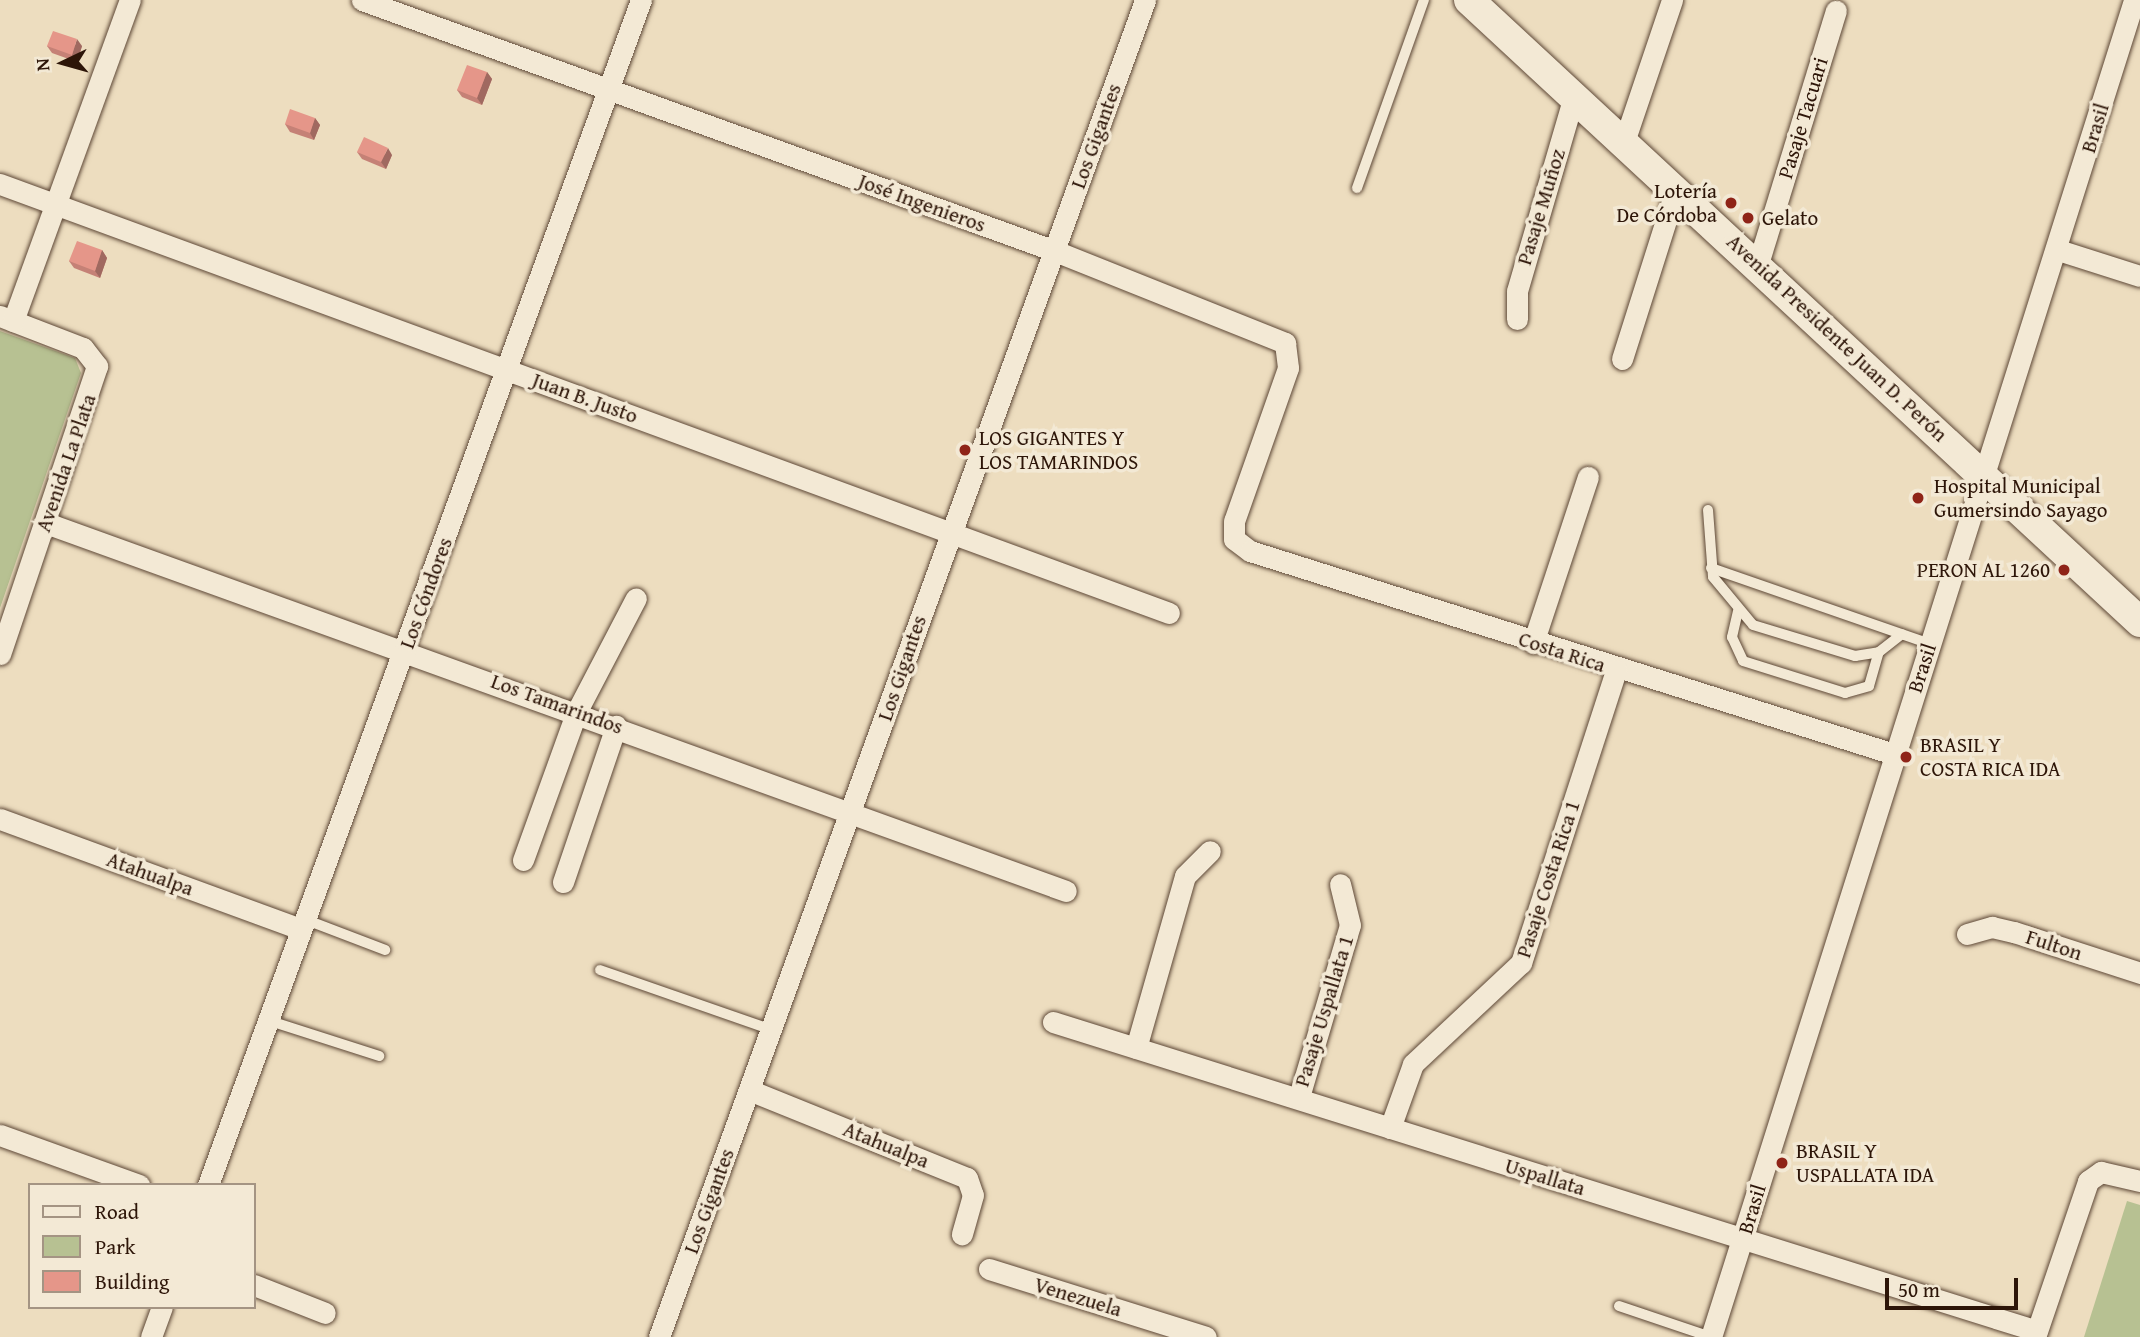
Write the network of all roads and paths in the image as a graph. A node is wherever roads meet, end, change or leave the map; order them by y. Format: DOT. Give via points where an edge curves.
graph roads {
  1 [pos="130,0"];
  2 [pos="362,0"];
  3 [pos="641,0"];
  4 [pos="1145,0"];
  5 [pos="1424,0"];
  6 [pos="1469,0"];
  7 [pos="1672,0"];
  8 [pos="2134,0"];
  9 [pos="1836,11"];
  10 [pos="609,89"];
  11 [pos="1574,96"];
  12 [pos="1625,142"];
  13 [pos="0,184"];
  14 [pos="1357,188"];
  15 [pos="1676,189"];
  16 [pos="57,205"];
  17 [pos="2057,250"];
  18 [pos="1055,251"];
  19 [pos="1758,264"];
  20 [pos="2140,276"];
  21 [pos="6,319"];
  22 [pos="1517,319"];
  23 [pos="1622,359"];
  24 [pos="507,369"];
  25 [pos="1985,474"];
  26 [pos="1588,477"];
  27 [pos="1708,510"];
  28 [pos="46,523"];
  29 [pos="950,530"];
  30 [pos="1234,539"];
  31 [pos="1711,568"];
  32 [pos="636,598"];
  33 [pos="1738,611"];
  34 [pos="1169,613"];
  35 [pos="2140,622"];
  36 [pos="1902,634"];
  37 [pos="1533,643"];
  38 [pos="1930,644"];
  39 [pos="406,649"];
  40 [pos="1879,652"];
  41 [pos="0,654"];
  42 [pos="1616,670"];
  43 [pos="577,711"];
  44 [pos="616,726"];
  45 [pos="1894,754"];
  46 [pos="852,810"];
  47 [pos="0,819"];
  48 [pos="1210,851"];
  49 [pos="523,860"];
  50 [pos="563,882"];
  51 [pos="1340,884"];
  52 [pos="1066,891"];
  53 [pos="302,924"];
  54 [pos="1967,934"];
  55 [pos="385,950"];
  56 [pos="600,970"];
  57 [pos="2140,973"];
  58 [pos="267,1020"];
  59 [pos="1053,1022"];
  60 [pos="772,1030"];
  61 [pos="1136,1048"];
  62 [pos="379,1056"];
  63 [pos="749,1090"];
  64 [pos="1299,1097"];
  65 [pos="1390,1128"];
  66 [pos="0,1135"];
  67 [pos="2140,1181"];
  68 [pos="133,1183"];
  69 [pos="209,1183"];
  70 [pos="962,1234"];
  71 [pos="1743,1238"];
  72 [pos="989,1269"];
  73 [pos="256,1286"];
  74 [pos="1619,1306"];
  75 [pos="161,1309"];
  76 [pos="325,1314"];
  77 [pos="2036,1334"];
  78 [pos="153,1336"];
  79 [pos="659,1337"];
  80 [pos="1206,1337"];
  81 [pos="1711,1337"];
  1 -- 16 [label="street, Avenida La Plata"];
  2 -- 10 [label="street, José Ingenieros"];
  3 -- 10 [label="street, Los Cóndores"];
  4 -- 18 [label="street, Los Gigantes"];
  5 -- 14 [label="lane"];
  6 -- 11 [label="main road, Avenida Presidente Juan D. Perón"];
  7 -- 12 [label="street"];
  8 -- 17 [label="street, Brasil"];
  9 -- 19 [label="street, Pasaje Tacuari"];
  10 -- 18 [label="street, José Ingenieros"];
  10 -- 24 [label="street, Los Cóndores"];
  11 -- 12 [label="main road, Avenida Presidente Juan D. Perón"];
  11 -- 22 [label="street, Pasaje Muñoz" via="1517,291"];
  12 -- 15 [label="main road, Avenida Presidente Juan D. Perón"];
  13 -- 16 [label="street, Juan B. Justo"];
  15 -- 19 [label="main road, Avenida Presidente Juan D. Perón"];
  15 -- 23 [label="street"];
  16 -- 21 [label="street, Avenida La Plata"];
  16 -- 24 [label="street, Juan B. Justo"];
  17 -- 20 [label="street"];
  17 -- 25 [label="street, Brasil"];
  18 -- 29 [label="street, Los Gigantes"];
  18 -- 30 [label="street, José Ingenieros" via="1285,343 1288,368 1234,521"];
  19 -- 25 [label="main road, Avenida Presidente Juan D. Perón"];
  21 -- 28 [label="street, Avenida La Plata" via="83,348 97,366"];
  24 -- 29 [label="street, Juan B. Justo"];
  24 -- 39 [label="street, Los Cóndores"];
  25 -- 35 [label="main road, Avenida Presidente Juan D. Perón"];
  25 -- 38 [label="street, Brasil"];
  26 -- 37 [label="street"];
  27 -- 31 [label="lane"];
  28 -- 39 [label="street, Los Tamarindos"];
  28 -- 41 [label="street, Avenida La Plata"];
  29 -- 34 [label="street, Juan B. Justo"];
  29 -- 46 [label="street, Los Gigantes"];
  30 -- 37 [label="street, Costa Rica" via="1250,551"];
  31 -- 33 [label="lane"];
  31 -- 36 [label="lane"];
  32 -- 43 [label="street"];
  33 -- 40 [label="lane" via="1754,625 1855,656"];
  33 -- 40 [label="lane" via="1732,637 1743,661 1845,693 1869,686"];
  36 -- 38 [label="lane"];
  36 -- 40 [label="lane"];
  37 -- 42 [label="street, Costa Rica"];
  38 -- 45 [label="street, Brasil"];
  39 -- 43 [label="street, Los Tamarindos"];
  39 -- 53 [label="street, Los Cóndores"];
  42 -- 45 [label="street, Costa Rica"];
  42 -- 65 [label="street, Pasaje Costa Rica 1" via="1521,963 1413,1064"];
  43 -- 44 [label="street, Los Tamarindos"];
  43 -- 49 [label="street"];
  44 -- 46 [label="street, Los Tamarindos"];
  44 -- 50 [label="street"];
  45 -- 71 [label="street, Brasil"];
  46 -- 52 [label="street, Los Tamarindos"];
  46 -- 60 [label="street, Los Gigantes"];
  47 -- 53 [label="street, Atahualpa"];
  48 -- 61 [label="street" via="1185,876"];
  51 -- 64 [label="street, Pasaje Uspallata 1" via="1350,925"];
  53 -- 55 [label="lane"];
  53 -- 58 [label="street, Los Cóndores"];
  54 -- 57 [label="street, Fulton" via="1992,927"];
  56 -- 60 [label="lane"];
  58 -- 62 [label="lane"];
  58 -- 69 [label="street, Los Cóndores"];
  59 -- 61 [label="street, Uspallata"];
  60 -- 63 [label="street, Los Gigantes"];
  61 -- 64 [label="street, Uspallata"];
  63 -- 70 [label="street, Atahualpa" via="967,1178 973,1195"];
  63 -- 79 [label="street, Los Gigantes"];
  64 -- 65 [label="street, Uspallata"];
  65 -- 71 [label="street, Uspallata"];
  66 -- 68 [label="street"];
  67 -- 77 [label="street, Uspallata" via="2101,1172 2088,1181"];
  71 -- 77 [label="street, Uspallata"];
  71 -- 81 [label="street, Brasil"];
  72 -- 80 [label="street, Venezuela"];
  73 -- 76 [label="street"];
  74 -- 81 [label="lane"];
  75 -- 78 [label="street"];
}
